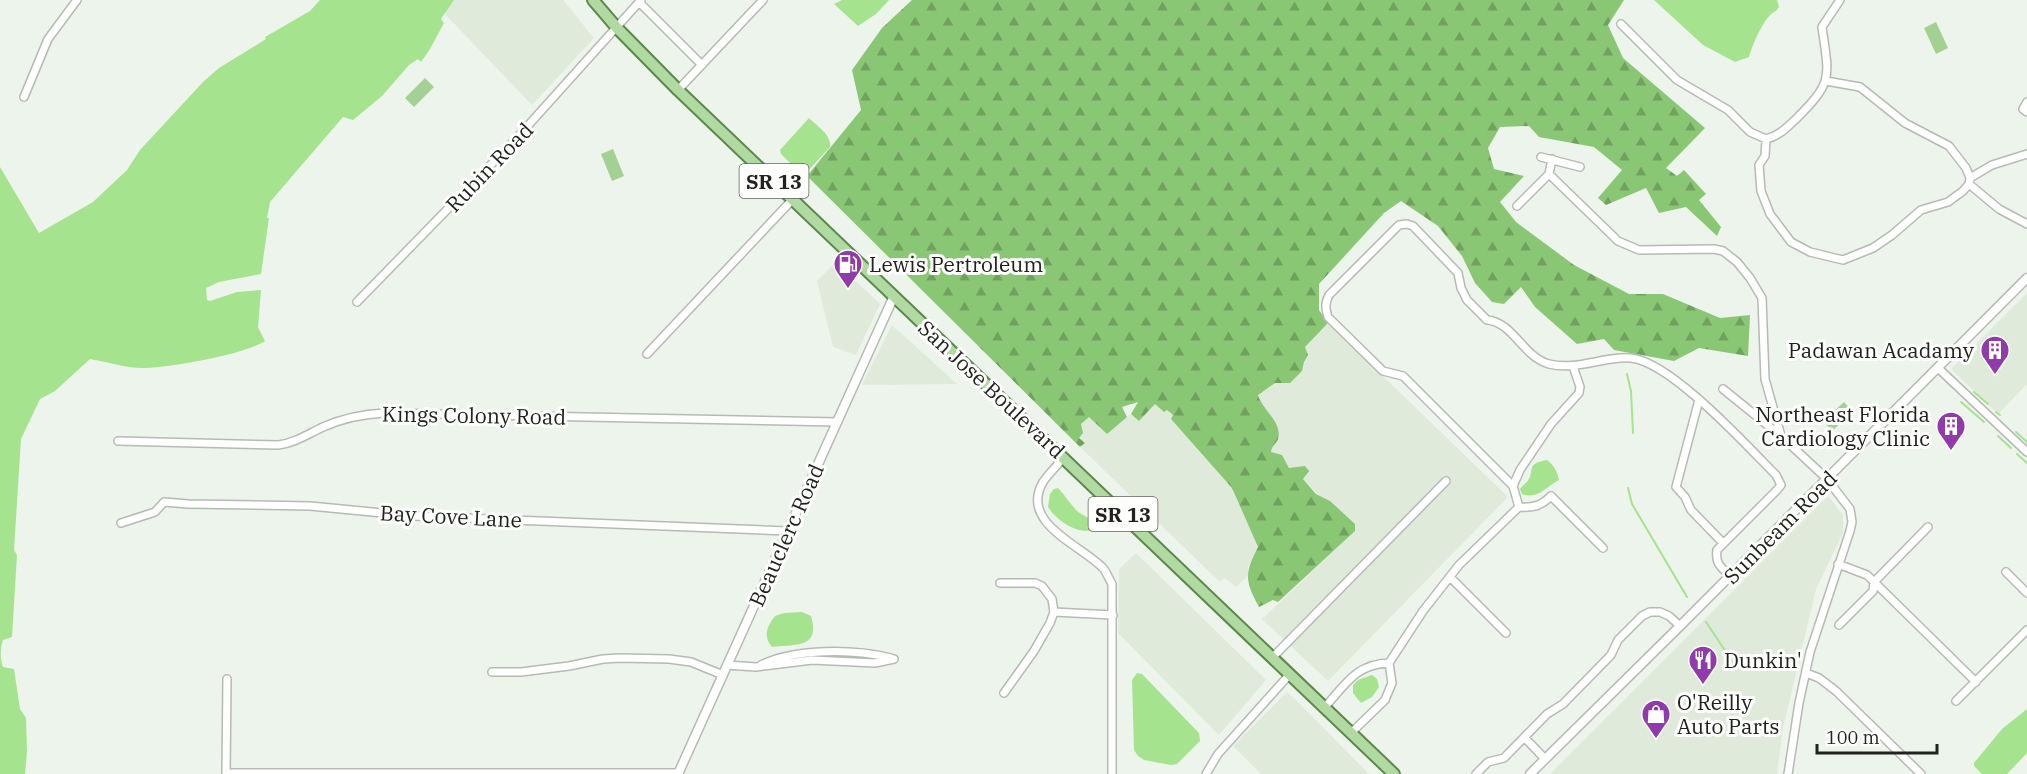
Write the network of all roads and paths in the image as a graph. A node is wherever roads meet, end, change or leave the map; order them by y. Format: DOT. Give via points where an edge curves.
graph roads {
  1 [pos="76,0"];
  2 [pos="593,0"];
  3 [pos="763,0"];
  4 [pos="1840,0"];
  5 [pos="640,1"];
  6 [pos="1621,24"];
  7 [pos="617,28"];
  8 [pos="702,65"];
  9 [pos="1826,81"];
  10 [pos="678,90"];
  11 [pos="24,97"];
  12 [pos="2027,102"];
  13 [pos="2027,112"];
  14 [pos="1766,139"];
  15 [pos="2027,154"];
  16 [pos="1541,157"];
  17 [pos="1552,159"];
  18 [pos="1580,166"];
  19 [pos="1549,174"];
  20 [pos="1970,181"];
  21 [pos="793,199"];
  22 [pos="1517,206"];
  23 [pos="2027,224"];
  24 [pos="2027,278"];
  25 [pos="894,296"];
  26 [pos="357,302"];
  27 [pos="647,354"];
  28 [pos="1573,366"];
  29 [pos="1938,368"];
  30 [pos="1723,389"];
  31 [pos="1699,400"];
  32 [pos="837,422"];
  33 [pos="1781,436"];
  34 [pos="118,441"];
  35 [pos="2027,452"];
  36 [pos="1064,457"];
  37 [pos="1827,479"];
  38 [pos="1446,481"];
  39 [pos="1513,486"];
  40 [pos="1519,507"];
  41 [pos="121,523"];
  42 [pos="1928,527"];
  43 [pos="788,531"];
  44 [pos="1723,543"];
  45 [pos="1604,548"];
  46 [pos="1838,564"];
  47 [pos="2006,572"];
  48 [pos="1730,576"];
  49 [pos="1450,577"];
  50 [pos="1874,582"];
  51 [pos="1000,583"];
  52 [pos="2027,593"];
  53 [pos="1054,612"];
  54 [pos="1113,615"];
  55 [pos="1839,625"];
  56 [pos="1680,627"];
  57 [pos="2027,630"];
  58 [pos="1506,633"];
  59 [pos="830,653"];
  60 [pos="1273,657"];
  61 [pos="828,661"];
  62 [pos="1389,663"];
  63 [pos="728,665"];
  64 [pos="756,667"];
  65 [pos="492,672"];
  66 [pos="1806,673"];
  67 [pos="1290,674"];
  68 [pos="723,675"];
  69 [pos="227,679"];
  70 [pos="1976,682"];
  71 [pos="1004,693"];
  72 [pos="1956,701"];
  73 [pos="1325,706"];
  74 [pos="1352,732"];
  75 [pos="1525,738"];
  76 [pos="1545,759"];
  77 [pos="679,773"];
  78 [pos="226,774"];
  79 [pos="1112,774"];
  80 [pos="1206,774"];
  81 [pos="1394,774"];
  82 [pos="1476,774"];
  83 [pos="1530,774"];
  84 [pos="1788,774"];
  85 [pos="1921,774"];
  1 -- 11 [label="street" via="48,39"];
  2 -- 7 [label="main road, San Jose Boulevard / SR 13"];
  3 -- 8 [label="street"];
  4 -- 9 [label="street" via="1822,27"];
  5 -- 7 [label="street, Rubin Road"];
  5 -- 8 [label="street"];
  6 -- 14 [label="street" via="1677,80 1728,110 1750,132"];
  7 -- 10 [label="main road, San Jose Boulevard / SR 13"];
  7 -- 26 [label="street, Rubin Road" via="515,140"];
  8 -- 10 [label="street"];
  9 -- 14 [label="street" via="1821,94 1780,134"];
  9 -- 20 [label="street" via="1860,87 1905,123 1948,146 1962,162"];
  10 -- 21 [label="main road, San Jose Boulevard / SR 13"];
  12 -- 13 [label="street" via="2023,110"];
  14 -- 20 [label="street" via="1765,156 1759,165 1761,191 1770,214 1791,242 1810,252 1843,260 1873,248 1921,210 1963,192"];
  15 -- 20 [label="street" via="1992,165"];
  16 -- 17 [label="street"];
  17 -- 18 [label="street"];
  17 -- 19 [label="street"];
  19 -- 22 [label="street"];
  19 -- 33 [label="street" via="1618,241 1638,250 1714,249 1737,262 1762,298 1765,379"];
  20 -- 23 [label="street" via="1999,209"];
  21 -- 25 [label="main road, San Jose Boulevard / SR 13"];
  21 -- 27 [label="street"];
  24 -- 29 [label="street, Sunbeam Road"];
  25 -- 32 [label="street, Beauclerc Road"];
  25 -- 36 [label="main road, San Jose Boulevard / SR 13"];
  28 -- 31 [label="street" via="1635,358 1672,376"];
  28 -- 39 [label="street" via="1579,393 1538,442"];
  28 -- 39 [label="street" via="1540,360 1498,321 1487,320 1467,300 1458,273 1407,224 1394,229 1329,295 1325,310 1328,317 1383,371 1403,376"];
  29 -- 35 [label="street"];
  29 -- 37 [label="street, Sunbeam Road"];
  30 -- 33 [label="street"];
  31 -- 44 [label="street" via="1676,487 1690,510"];
  31 -- 44 [label="street" via="1781,485"];
  32 -- 34 [label="street, Kings Colony Road" via="385,412 346,419 278,445"];
  32 -- 43 [label="street, Beauclerc Road"];
  33 -- 37 [label="street"];
  36 -- 54 [label="street" via="1044,480 1039,508 1047,524 1103,569 1112,584"];
  36 -- 60 [label="main road, San Jose Boulevard / SR 13"];
  37 -- 46 [label="street" via="1851,514 1850,531"];
  37 -- 48 [label="street, Sunbeam Road"];
  38 -- 60 [label="street"];
  39 -- 40 [label="street"];
  40 -- 45 [label="street" via="1538,506 1551,496"];
  40 -- 49 [label="street"];
  41 -- 43 [label="street, Bay Cove Lane" via="155,513 165,502"];
  42 -- 50 [label="street"];
  43 -- 63 [label="street, Beauclerc Road"];
  44 -- 48 [label="street" via="1716,559"];
  46 -- 50 [label="street" via="1867,575"];
  46 -- 66 [label="street"];
  47 -- 52 [label="street"];
  48 -- 56 [label="street, Sunbeam Road"];
  49 -- 58 [label="street"];
  49 -- 62 [label="street"];
  50 -- 55 [label="street" via="1873,591"];
  50 -- 70 [label="street"];
  51 -- 53 [label="street" via="1042,586 1052,599"];
  53 -- 54 [label="street"];
  53 -- 71 [label="street" via="1034,651"];
  54 -- 79 [label="street"];
  56 -- 75 [label="street" via="1660,612 1642,616 1618,640 1611,655"];
  56 -- 76 [label="street, Sunbeam Road"];
  57 -- 70 [label="street"];
  59 -- 61 [label="street"];
  59 -- 61 [label="street" via="876,654 894,659 875,663"];
  59 -- 64 [label="street" via="776,658"];
  60 -- 67 [label="main road, San Jose Boulevard / SR 13"];
  61 -- 64 [label="street"];
  62 -- 73 [label="street" via="1376,663 1357,672"];
  62 -- 74 [label="street" via="1390,691"];
  63 -- 64 [label="street"];
  63 -- 68 [label="street, Beauclerc Road"];
  65 -- 68 [label="street" via="521,672 620,658 692,662"];
  66 -- 84 [label="street"];
  66 -- 85 [label="street" via="1836,691"];
  67 -- 73 [label="main road, San Jose Boulevard / SR 13"];
  67 -- 80 [label="street" via="1218,754"];
  68 -- 77 [label="street, Beauclerc Road"];
  69 -- 78 [label="street"];
  70 -- 72 [label="street"];
  73 -- 74 [label="main road, San Jose Boulevard / SR 13"];
  74 -- 81 [label="main road, San Jose Boulevard / SR 13"];
  75 -- 76 [label="street"];
  75 -- 82 [label="street" via="1504,758 1488,762"];
  76 -- 83 [label="street, Sunbeam Road"];
  77 -- 78 [label="street"];
}
